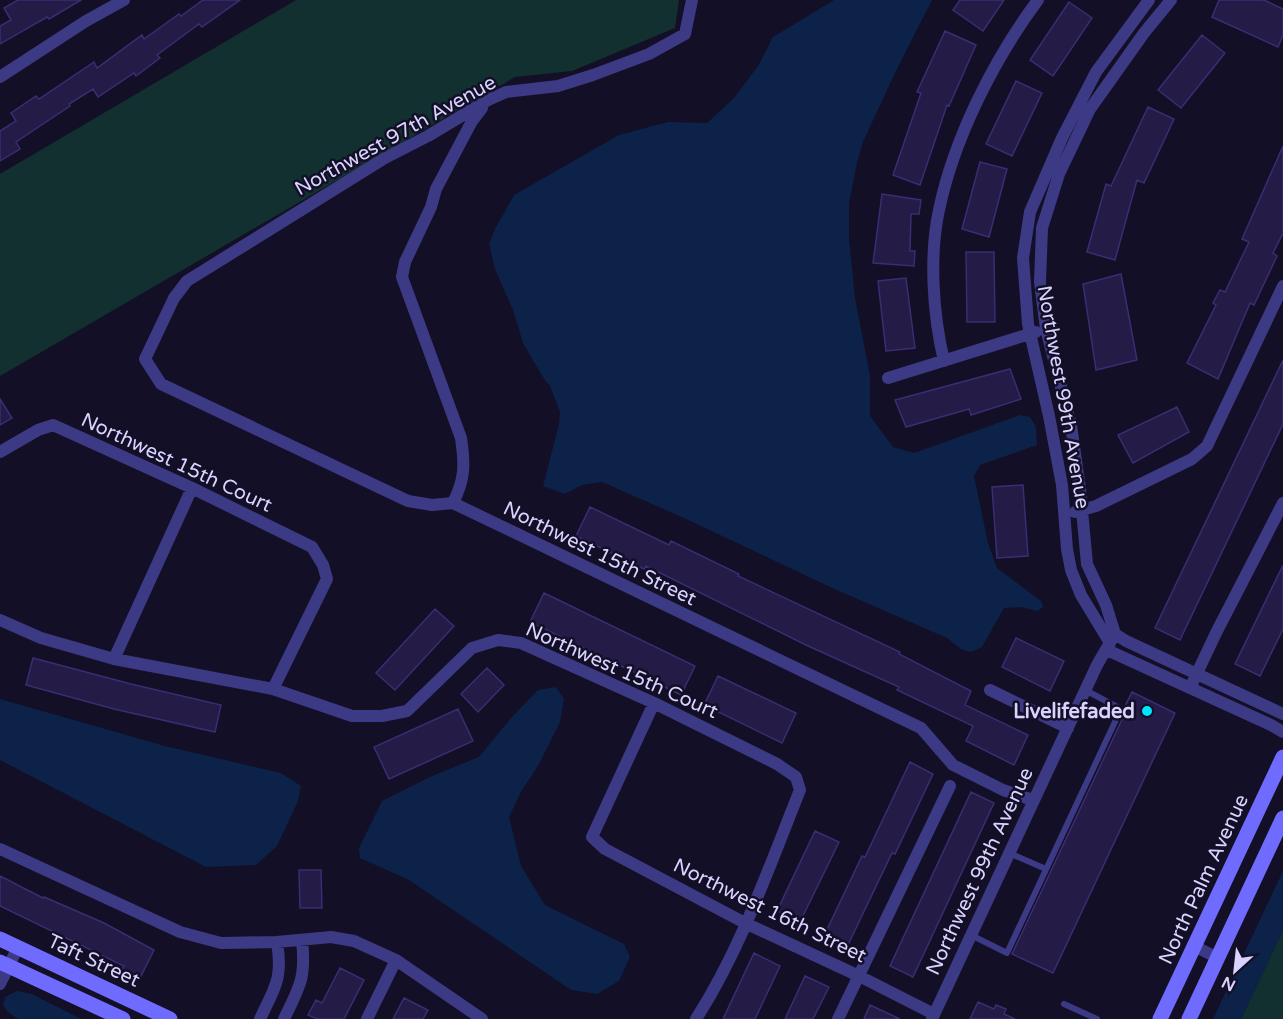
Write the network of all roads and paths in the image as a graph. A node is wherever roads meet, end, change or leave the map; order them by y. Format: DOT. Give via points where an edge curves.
graph roads {
  1 [pos="124,0"];
  2 [pos="692,0"];
  3 [pos="1038,0"];
  4 [pos="1149,0"];
  5 [pos="1171,0"];
  6 [pos="0,76"];
  7 [pos="488,100"];
  8 [pos="1283,286"];
  9 [pos="1046,329"];
  10 [pos="1030,334"];
  11 [pos="145,359"];
  12 [pos="944,361"];
  13 [pos="888,378"];
  14 [pos="0,452"];
  15 [pos="192,488"];
  16 [pos="1283,502"];
  17 [pos="453,503"];
  18 [pos="1081,511"];
  19 [pos="1065,514"];
  20 [pos="0,620"];
  21 [pos="1111,642"];
  22 [pos="114,659"];
  23 [pos="1197,675"];
  24 [pos="1191,688"];
  25 [pos="273,689"];
  26 [pos="990,690"];
  27 [pos="1087,690"];
  28 [pos="654,703"];
  29 [pos="1283,714"];
  30 [pos="1068,728"];
  31 [pos="1283,732"];
  32 [pos="1283,757"];
  33 [pos="950,786"];
  34 [pos="1033,800"];
  35 [pos="1283,818"];
  36 [pos="0,849"];
  37 [pos="1009,853"];
  38 [pos="1046,869"];
  39 [pos="745,923"];
  40 [pos="971,935"];
  41 [pos="0,939"];
  42 [pos="302,940"];
  43 [pos="277,942"];
  44 [pos="1194,946"];
  45 [pos="18,947"];
  46 [pos="1218,958"];
  47 [pos="396,960"];
  48 [pos="4,964"];
  49 [pos="859,975"];
  50 [pos="0,984"];
  51 [pos="1064,1004"];
  52 [pos="933,1016"];
  53 [pos="123,1019"];
  54 [pos="170,1019"];
  55 [pos="260,1019"];
  56 [pos="284,1019"];
  57 [pos="367,1019"];
  58 [pos="482,1019"];
  59 [pos="696,1019"];
  60 [pos="838,1019"];
  61 [pos="1097,1019"];
  62 [pos="1160,1019"];
  63 [pos="1189,1019"];
  1 -- 6 [label="street"];
  2 -- 7 [label="street, Northwest 97th Avenue" via="685,34 649,54 558,86 506,92"];
  3 -- 12 [label="street" via="985,87 956,151 939,211 934,273"];
  4 -- 10 [label="street, Northwest 99th Avenue" via="1096,72 1030,212 1023,258"];
  5 -- 9 [label="street, Northwest 99th Avenue" via="1090,109 1059,174 1042,228 1040,282"];
  7 -- 11 [label="street, Northwest 97th Avenue" via="385,158 187,281 174,298"];
  7 -- 17 [label="street" via="472,121 436,189 402,277 461,438 462,486"];
  8 -- 18 [label="street" via="1207,446 1192,459"];
  9 -- 10 [label="street"];
  9 -- 18 [label="street, Northwest 99th Avenue" via="1071,424"];
  10 -- 12 [label="street"];
  10 -- 19 [label="street, Northwest 99th Avenue" via="1050,416"];
  11 -- 17 [label="street, Northwest 15th Street" via="161,384 377,487 408,501"];
  12 -- 13 [label="street"];
  14 -- 15 [label="street, Northwest 15th Court" via="54,425"];
  15 -- 22 [label="street"];
  15 -- 25 [label="street, Northwest 15th Court" via="312,547 323,565 327,579"];
  16 -- 23 [label="street"];
  17 -- 34 [label="street, Northwest 15th Street" via="921,728 953,765"];
  18 -- 19 [label="street"];
  18 -- 21 [label="street, Northwest 99th Avenue" via="1087,564 1106,606"];
  19 -- 21 [label="street, Northwest 99th Avenue" via="1071,570 1081,595"];
  20 -- 22 [label="street" via="41,638"];
  21 -- 23 [label="street"];
  21 -- 24 [label="street"];
  21 -- 27 [label="street, Northwest 99th Avenue"];
  22 -- 25 [label="street"];
  23 -- 24 [label="street"];
  23 -- 29 [label="street"];
  24 -- 31 [label="street"];
  25 -- 28 [label="street, Northwest 15th Court" via="352,717 407,711 472,648 498,640 520,643"];
  26 -- 30 [label="street"];
  27 -- 30 [label="street, Northwest 99th Avenue"];
  27 -- 38 [label="lane" via="1120,709"];
  28 -- 39 [label="street, Northwest 15th Court" via="796,777 800,790"];
  28 -- 39 [label="street, Northwest 16th Street" via="592,837 605,849"];
  30 -- 34 [label="street, Northwest 99th Avenue"];
  32 -- 44 [label="main road, North Palm Avenue"];
  33 -- 49 [label="street"];
  34 -- 37 [label="street, Northwest 99th Avenue"];
  35 -- 46 [label="main road"];
  36 -- 43 [label="street" via="180,933 221,943"];
  37 -- 38 [label="lane"];
  37 -- 40 [label="street, Northwest 99th Avenue"];
  38 -- 40 [label="lane" via="1007,953"];
  39 -- 49 [label="street, Northwest 16th Street"];
  39 -- 59 [label="street"];
  40 -- 52 [label="street, Northwest 99th Avenue"];
  41 -- 45 [label="main road, Taft Street"];
  42 -- 43 [label="street"];
  42 -- 47 [label="street" via="331,937 354,941"];
  42 -- 56 [label="street" via="303,980"];
  43 -- 55 [label="street" via="279,977"];
  44 -- 46 [label="street"];
  44 -- 62 [label="main road, North Palm Avenue"];
  45 -- 48 [label="street"];
  45 -- 54 [label="main road, Taft Street"];
  46 -- 63 [label="main road"];
  47 -- 57 [label="street"];
  47 -- 58 [label="street"];
  48 -- 50 [label="street"];
  48 -- 53 [label="main road, Taft Street"];
  49 -- 52 [label="street, Northwest 16th Street"];
  49 -- 60 [label="street"];
  51 -- 61 [label="lane"];
}
